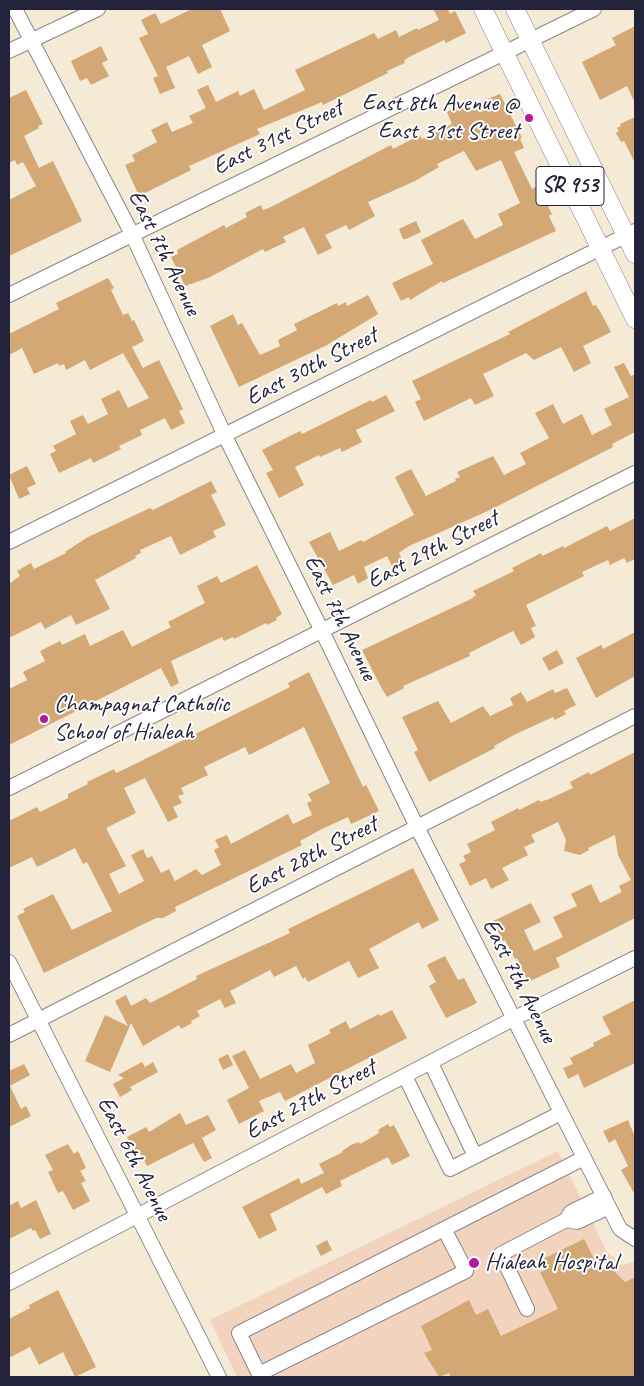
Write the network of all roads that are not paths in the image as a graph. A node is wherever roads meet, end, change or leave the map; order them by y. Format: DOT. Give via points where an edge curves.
graph roads {
  1 [pos="15,9"];
  2 [pos="98,9"];
  3 [pos="483,9"];
  4 [pos="515,9"];
  5 [pos="594,9"];
  6 [pos="531,40"];
  7 [pos="31,41"];
  8 [pos="9,51"];
  9 [pos="505,53"];
  10 [pos="631,233"];
  11 [pos="132,234"];
  12 [pos="600,248"];
  13 [pos="635,254"];
  14 [pos="9,295"];
  15 [pos="635,319"];
  16 [pos="224,436"];
  17 [pos="635,473"];
  18 [pos="9,542"];
  19 [pos="322,631"];
  20 [pos="635,716"];
  21 [pos="9,788"];
  22 [pos="417,828"];
  23 [pos="635,958"];
  24 [pos="9,962"];
  25 [pos="513,1019"];
  26 [pos="38,1020"];
  27 [pos="9,1035"];
  28 [pos="431,1063"];
  29 [pos="405,1076"];
  30 [pos="561,1114"];
  31 [pos="475,1156"];
  32 [pos="584,1158"];
  33 [pos="606,1202"];
  34 [pos="138,1217"];
  35 [pos="444,1229"];
  36 [pos="635,1239"];
  37 [pos="9,1283"];
  38 [pos="528,1309"];
  39 [pos="219,1377"];
  1 -- 7 [label="street, East 7th Avenue"];
  2 -- 7 [label="street"];
  3 -- 9 [label="main road, SR 953"];
  4 -- 6 [label="main road, SR 953"];
  5 -- 6 [label="street, East 31st Street"];
  6 -- 9 [label="street, East 31st Street"];
  6 -- 10 [label="main road, SR 953"];
  7 -- 8 [label="street"];
  7 -- 11 [label="street, East 7th Avenue"];
  9 -- 11 [label="street, East 31st Street"];
  9 -- 12 [label="main road, SR 953"];
  10 -- 12 [label="street, East 30th Street"];
  10 -- 13 [label="main road, SR 953"];
  11 -- 14 [label="street, East 31st Street"];
  11 -- 16 [label="street, East 7th Avenue"];
  12 -- 15 [label="main road, SR 953"];
  12 -- 16 [label="street, East 30th Street"];
  16 -- 18 [label="street, East 30th Street"];
  16 -- 19 [label="street, East 7th Avenue"];
  17 -- 19 [label="street, East 29th Street"];
  19 -- 21 [label="street, East 29th Street"];
  19 -- 22 [label="street, East 7th Avenue"];
  20 -- 22 [label="street, East 28th Street"];
  22 -- 25 [label="street, East 7th Avenue"];
  22 -- 26 [label="street, East 28th Street"];
  23 -- 25 [label="street, East 27th Street"];
  24 -- 26 [label="street, East 6th Avenue"];
  25 -- 28 [label="street, East 27th Street"];
  25 -- 30 [label="street, East 7th Avenue"];
  26 -- 27 [label="street, East 28th Street"];
  26 -- 34 [label="street, East 6th Avenue"];
  28 -- 29 [label="street, East 27th Street"];
  28 -- 31 [label="street"];
  29 -- 31 [label="street" via="450,1169"];
  29 -- 34 [label="street, East 27th Street"];
  30 -- 31 [label="street"];
  30 -- 32 [label="street, East 7th Avenue"];
  32 -- 33 [label="street, East 7th Avenue"];
  32 -- 35 [label="street"];
  33 -- 36 [label="street, East 7th Avenue" via="620,1229"];
  33 -- 38 [label="street" via="577,1222 566,1220 501,1254"];
  34 -- 37 [label="street, East 27th Street"];
  34 -- 39 [label="street, East 6th Avenue"];
  35 -- 35 [label="street" via="239,1333 259,1374 466,1271"];
}
